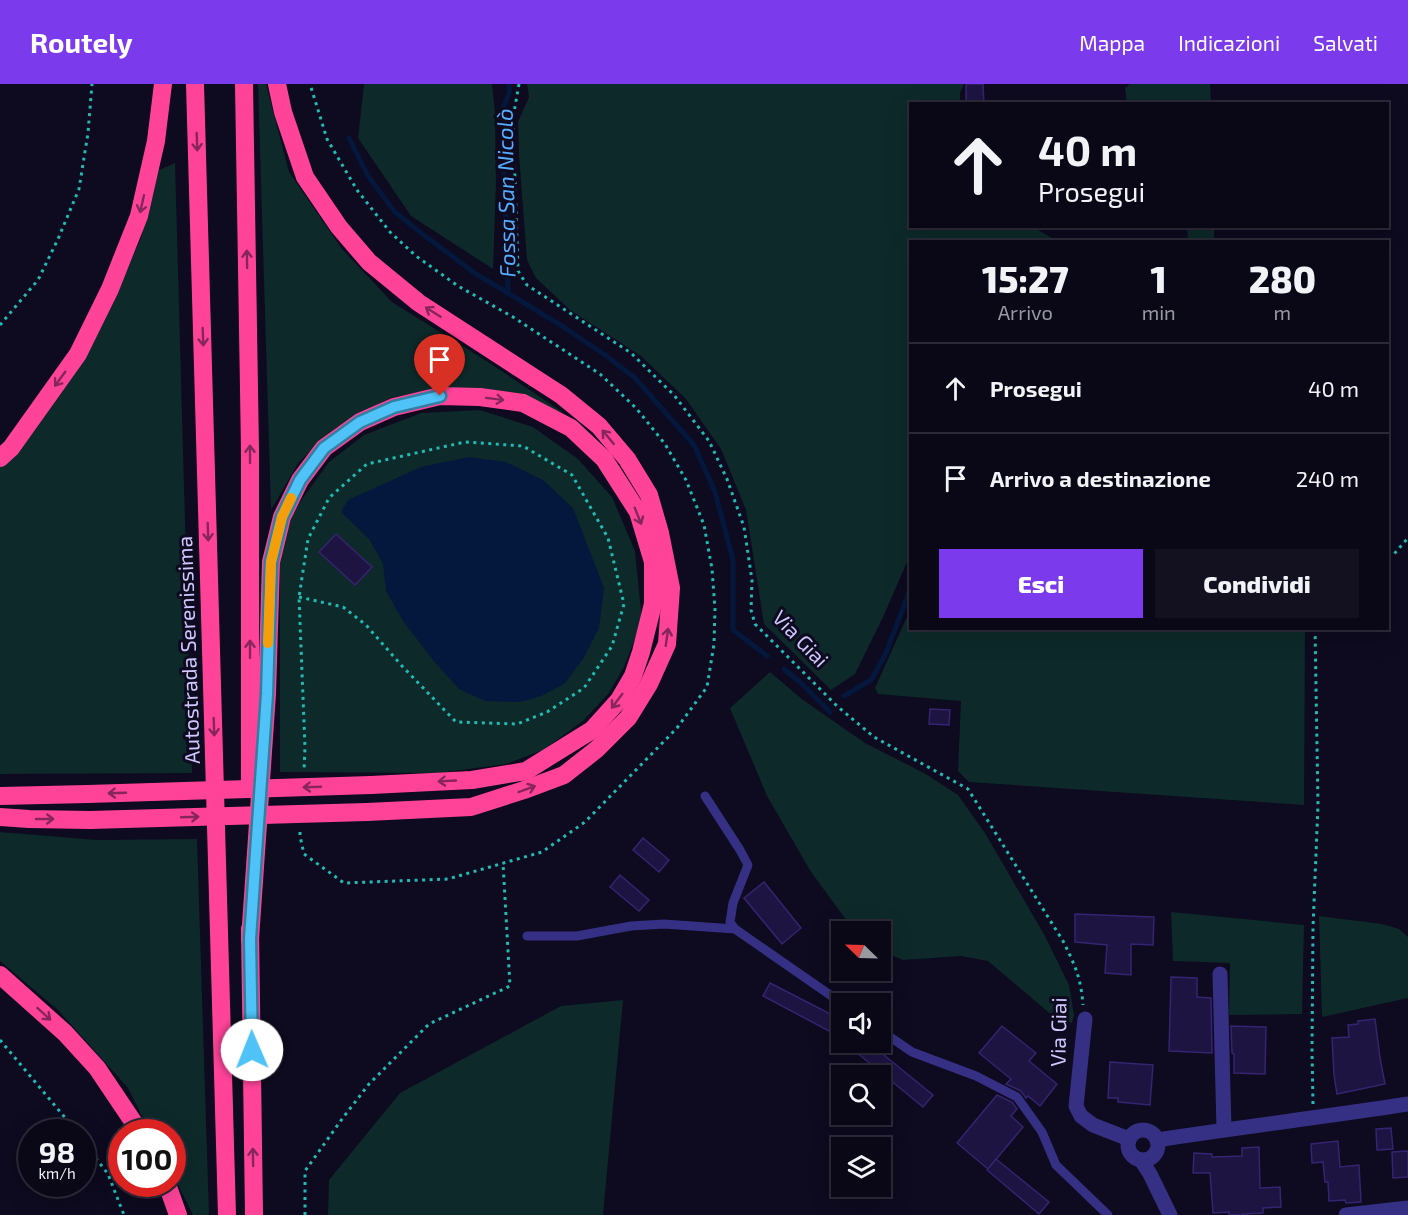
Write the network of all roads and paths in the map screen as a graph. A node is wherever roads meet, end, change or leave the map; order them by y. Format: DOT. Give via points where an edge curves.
graph roads {
  1 [pos="92,84"];
  2 [pos="163,84"];
  3 [pos="195,84"];
  4 [pos="244,84"];
  5 [pos="277,84"];
  6 [pos="310,84"];
  7 [pos="519,84"];
  8 [pos="0,325"];
  9 [pos="0,458"];
  10 [pos="1408,538"];
  11 [pos="1389,556"];
  12 [pos="298,597"];
  13 [pos="1315,630"];
  14 [pos="303,780"];
  15 [pos="0,796"];
  16 [pos="705,796"];
  17 [pos="0,817"];
  18 [pos="300,825"];
  19 [pos="503,863"];
  20 [pos="735,929"];
  21 [pos="528,936"];
  22 [pos="250,939"];
  23 [pos="1220,974"];
  24 [pos="0,975"];
  25 [pos="831,996"];
  26 [pos="1085,1019"];
  27 [pos="891,1038"];
  28 [pos="0,1040"];
  29 [pos="1408,1104"];
  30 [pos="66,1119"];
  31 [pos="131,1119"];
  32 [pos="1314,1119"];
  33 [pos="1224,1129"];
  34 [pos="1129,1140"];
  35 [pos="1157,1140"];
  36 [pos="96,1158"];
  37 [pos="1141,1160"];
  38 [pos="172,1197"];
  39 [pos="1408,1208"];
  40 [pos="124,1215"];
  41 [pos="178,1215"];
  42 [pos="227,1215"];
  43 [pos="254,1215"];
  44 [pos="305,1215"];
  45 [pos="1108,1215"];
  46 [pos="1170,1215"];
  47 [pos="1346,1215"];
  1 -- 8 [label="path" via="79,189 38,280"];
  2 -- 9 [label="highway, one-way" via="156,141 139,216 110,289 78,354"];
  3 -- 42 [label="highway, Autostrada Serenissima, one-way"];
  22 -- 4 [label="highway, one-way" via="250,450"];
  17 -- 5 [label="highway, one-way, bridge" via="90,820 471,807 564,775 597,749 628,718 667,644 671,588 660,533 649,495 627,459 599,426 561,395 419,303 369,262 305,177 282,112"];
  6 -- 19 [label="path" via="327,139 357,190 390,232 458,286 600,374 636,408 665,444 686,480 704,525 715,609 707,687 677,728 585,822 542,852"];
  7 -- 26 [label="path, Via Giai" via="513,118 518,272 527,285 631,353 674,395 709,441 744,527 755,624 874,737 968,789 1076,965"];
  10 -- 11 [label="path"];
  12 -- 12 [label="path" via="308,539 329,498 367,464 465,442 522,446 572,475 608,538 624,604 612,646 584,688 547,712 517,724 456,722 366,625 342,608"];
  12 -- 14 [label="path" via="306,747"];
  13 -- 32 [label="path" via="1318,806 1313,927"];
  22 -- 15 [label="highway, one-way, bridge" via="267,694 271,562 282,517 300,480 324,448 360,422 394,407 440,396 523,403 571,428 604,459 638,512 653,562 653,604 633,676 619,700 592,730 526,771 472,780 371,785 88,794"];
  16 -- 20 [label="lane" via="748,865 733,903 730,922"];
  18 -- 19 [label="path" via="304,854 344,883 448,879"];
  19 -- 44 [label="path" via="510,986 429,1023 369,1084 305,1171"];
  20 -- 21 [label="lane" via="664,924 577,936"];
  20 -- 25 [label="lane"];
  43 -- 22 [label="highway, one-way"];
  23 -- 33 [label="street"];
  24 -- 31 [label="highway, one-way" via="65,1033 97,1068"];
  26 -- 34 [label="street, Via Giai" via="1076,1106 1093,1125"];
  27 -- 45 [label="lane" via="912,1052 976,1076 1017,1097 1042,1132 1056,1165"];
  28 -- 30 [label="path"];
  29 -- 32 [label="street"];
  32 -- 33 [label="street"];
  33 -- 35 [label="street"];
  34 -- 35 [label="street" via="1136,1132 1146,1130"];
  34 -- 37 [label="street" via="1130,1153"];
  35 -- 37 [label="street" via="1155,1154"];
  36 -- 40 [label="path" via="108,1174"];
  37 -- 46 [label="street"];
  38 -- 41 [label="highway"];
  39 -- 47 [label="street"];
}
